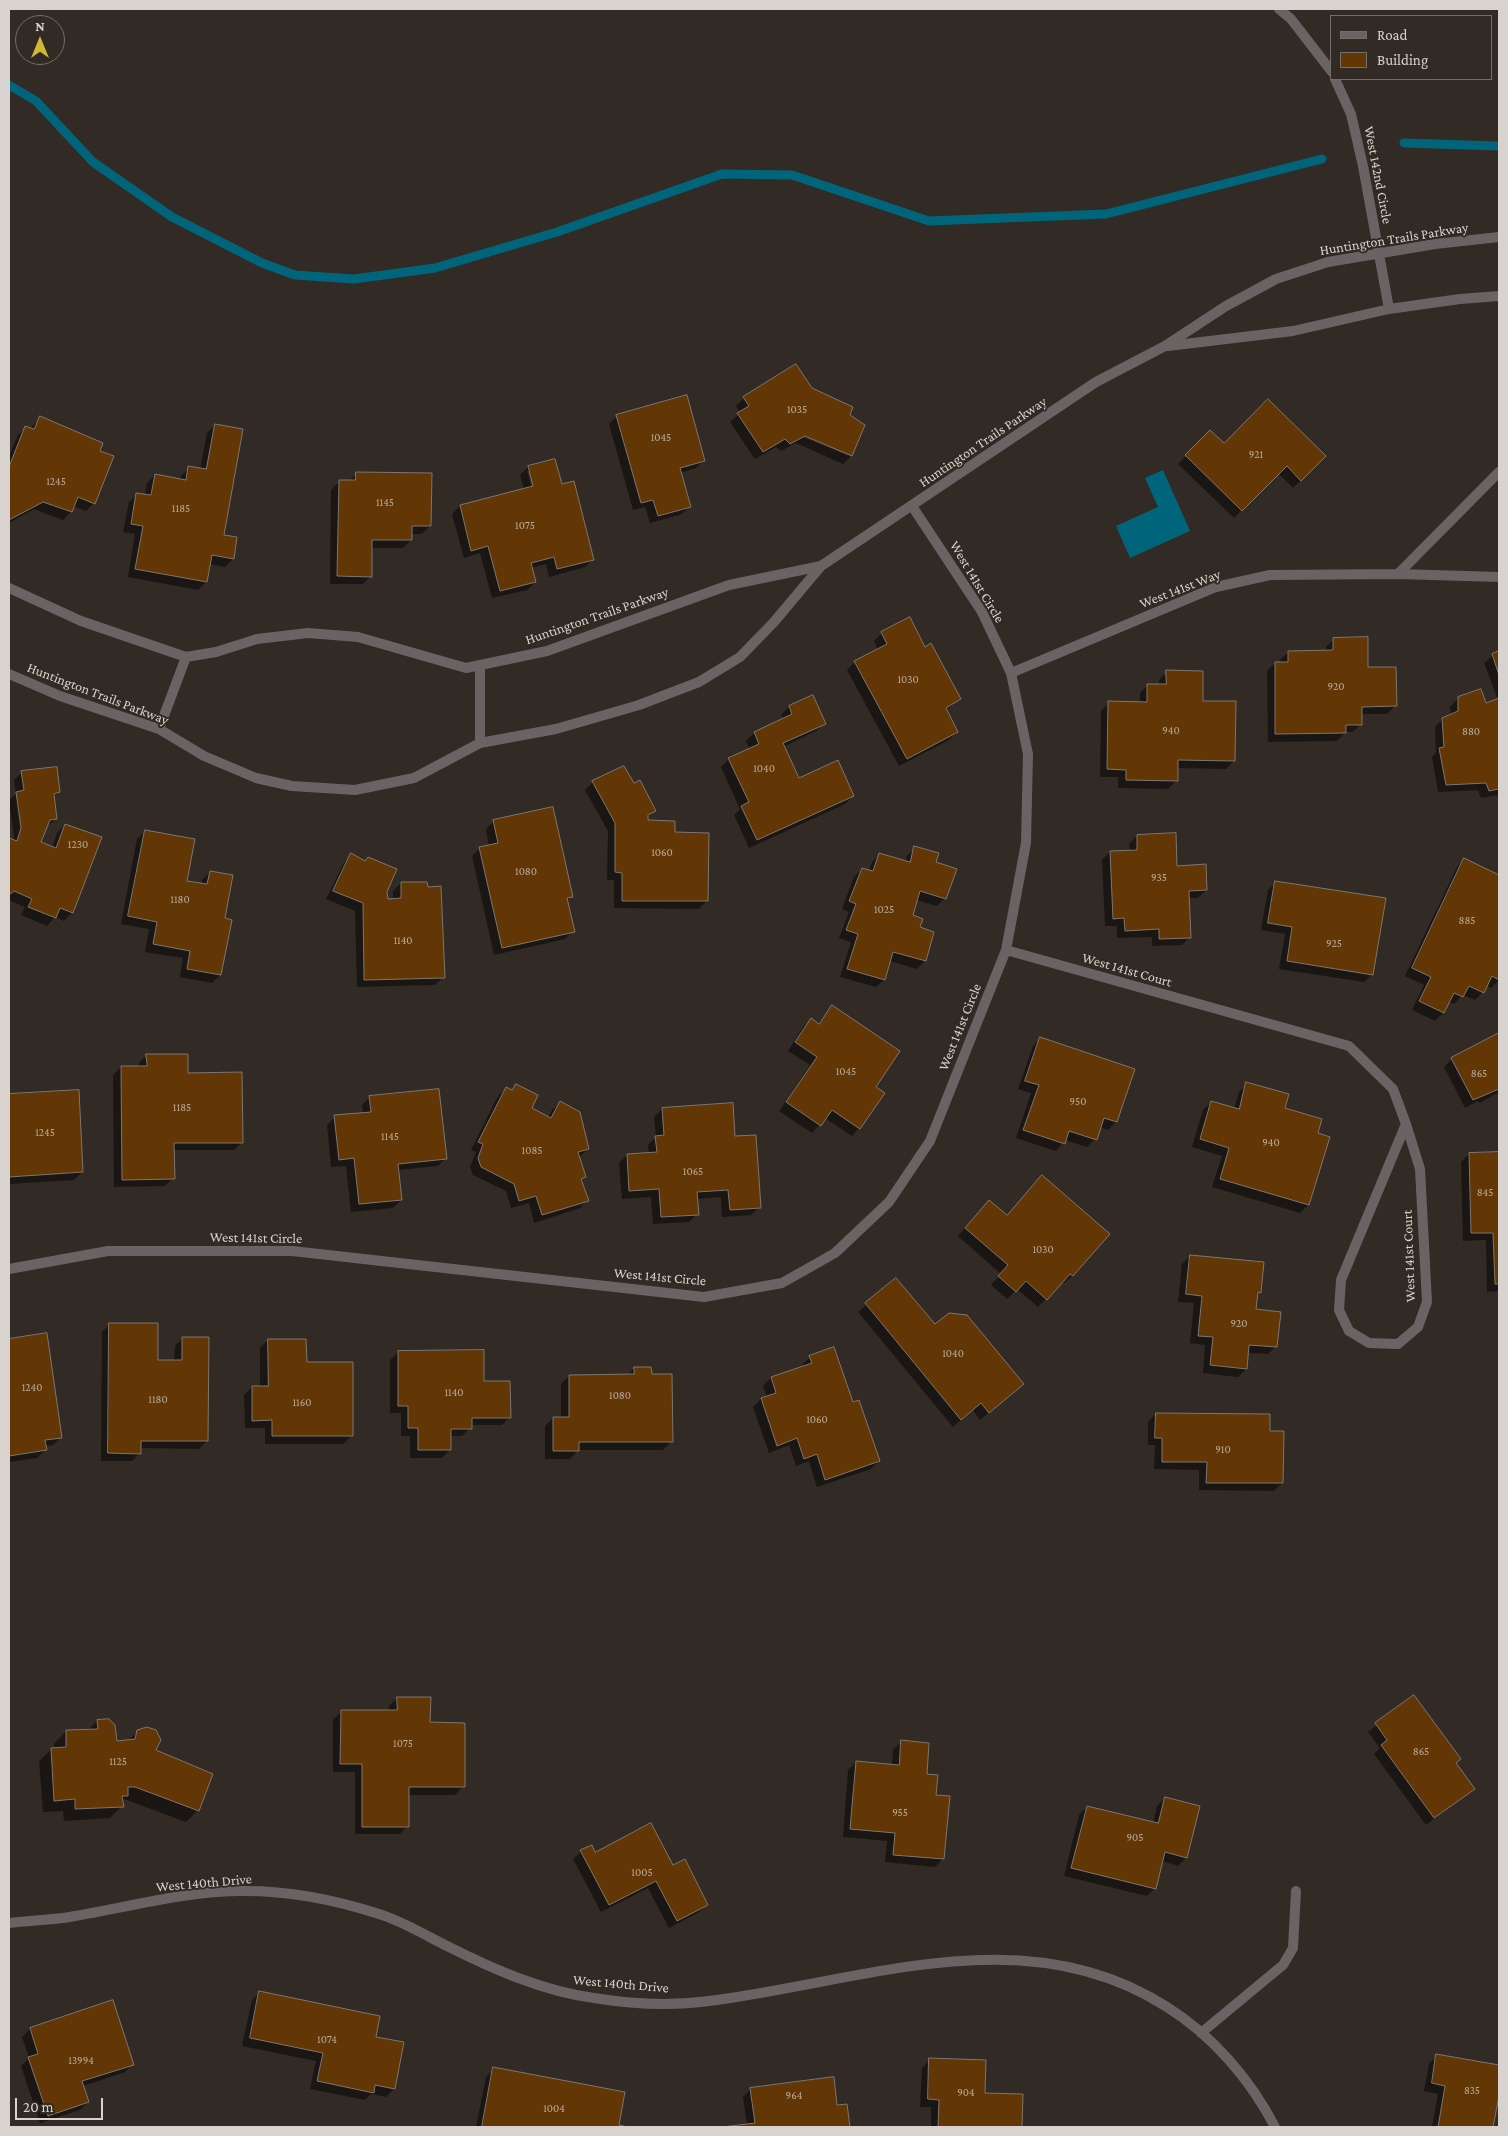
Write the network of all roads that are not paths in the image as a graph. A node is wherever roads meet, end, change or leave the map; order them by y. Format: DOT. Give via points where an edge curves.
graph roads {
  1 [pos="1279,9"];
  2 [pos="1330,69"];
  3 [pos="1335,80"];
  4 [pos="1499,237"];
  5 [pos="1379,252"];
  6 [pos="1499,296"];
  7 [pos="1389,309"];
  8 [pos="1165,346"];
  9 [pos="1499,472"];
  10 [pos="912,506"];
  11 [pos="821,566"];
  12 [pos="1398,574"];
  13 [pos="1499,577"];
  14 [pos="9,588"];
  15 [pos="186,657"];
  16 [pos="480,666"];
  17 [pos="1011,673"];
  18 [pos="9,674"];
  19 [pos="159,729"];
  20 [pos="480,743"];
  21 [pos="1006,950"];
  22 [pos="1406,1124"];
  23 [pos="9,1269"];
  24 [pos="1296,1891"];
  25 [pos="9,1923"];
  26 [pos="1202,2033"];
  27 [pos="1275,2127"];
  1 -- 2 [label="street" via="1292,20"];
  3 -- 5 [label="street, West 142nd Circle" via="1351,114"];
  4 -- 5 [label="street, Huntington Trails Parkway"];
  5 -- 7 [label="street, West 142nd Circle"];
  5 -- 8 [label="street, Huntington Trails Parkway" via="1328,262 1276,279 1226,306"];
  6 -- 7 [label="street, Huntington Trails Parkway"];
  7 -- 8 [label="street, Huntington Trails Parkway" via="1293,331"];
  8 -- 10 [label="street, Huntington Trails Parkway" via="1096,382"];
  9 -- 12 [label="street"];
  10 -- 11 [label="street, Huntington Trails Parkway"];
  10 -- 17 [label="street, West 141st Circle" via="982,612"];
  11 -- 16 [label="street, Huntington Trails Parkway" via="729,585 547,651"];
  11 -- 20 [label="street, Huntington Trails Parkway" via="740,657 699,682 640,705 556,729"];
  12 -- 13 [label="street, West 141st Way"];
  12 -- 17 [label="street, West 141st Way" via="1270,575 1216,587"];
  14 -- 15 [label="street, Huntington Trails Parkway" via="81,621"];
  15 -- 16 [label="street, Huntington Trails Parkway" via="257,640 308,633 358,636 466,668"];
  15 -- 19 [label="street"];
  16 -- 20 [label="street"];
  17 -- 21 [label="street, West 141st Circle" via="1028,754 1026,843"];
  18 -- 19 [label="street, Huntington Trails Parkway" via="60,696"];
  19 -- 20 [label="street, Huntington Trails Parkway" via="204,756 256,778 292,786 355,790 414,778"];
  21 -- 22 [label="street, West 141st Court" via="1350,1046 1393,1089"];
  21 -- 23 [label="street, West 141st Circle" via="930,1141 889,1202 836,1253 782,1283 704,1297 292,1251 108,1251"];
  22 -- 22 [label="street, West 141st Court" via="1341,1280 1339,1310 1350,1332 1369,1343 1398,1344 1418,1327 1427,1302 1420,1169"];
  24 -- 26 [label="street" via="1293,1948 1283,1966"];
  25 -- 26 [label="street, West 140th Drive" via="237,1891 295,1894 382,1915 481,1963 537,1985 594,1998 652,2004 707,2002 928,1963 1001,1958 1036,1960 1089,1971 1128,1986 1157,2000"];
  26 -- 27 [label="street, West 140th Drive" via="1238,2070"];
}
